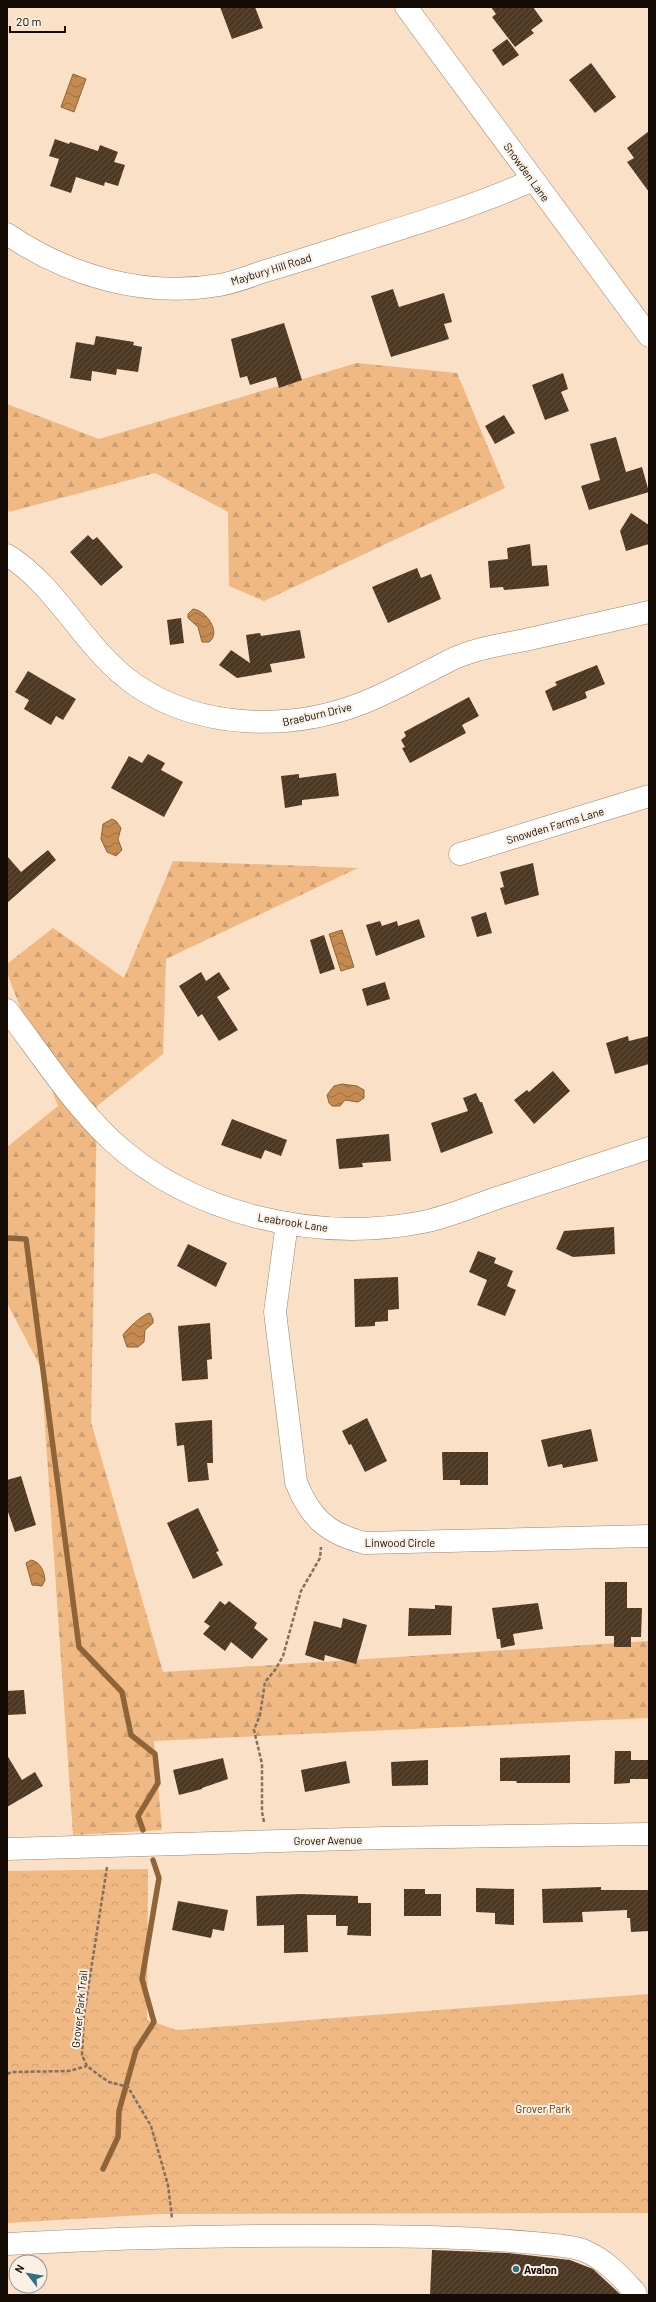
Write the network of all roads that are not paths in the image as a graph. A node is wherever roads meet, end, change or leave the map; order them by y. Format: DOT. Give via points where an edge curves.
graph roads {
  1 [pos="406,7"];
  2 [pos="533,180"];
  3 [pos="7,234"];
  4 [pos="649,336"];
  5 [pos="7,555"];
  6 [pos="649,612"];
  7 [pos="649,796"];
  8 [pos="460,854"];
  9 [pos="7,1010"];
  10 [pos="649,1148"];
  11 [pos="287,1223"];
  12 [pos="649,1536"];
  13 [pos="649,1834"];
  14 [pos="7,1849"];
  15 [pos="7,2244"];
  16 [pos="636,2295"];
  1 -- 2 [label="street, Snowden Lane"];
  2 -- 3 [label="street, Maybury Hill Road" via="416,224 220,285 185,289 146,288 111,282 73,270 42,256"];
  2 -- 4 [label="street, Snowden Lane"];
  5 -- 6 [label="street, Braeburn Drive" via="40,582 111,666 137,686 183,708 238,720 281,723 321,715 360,704 464,654"];
  7 -- 8 [label="street, Snowden Farms Lane"];
  9 -- 11 [label="street, Leabrook Lane" via="89,1118 112,1141 145,1166 212,1202 254,1216"];
  10 -- 11 [label="street, Leabrook Lane" via="425,1221 380,1228 342,1229"];
  11 -- 12 [label="street, Linwood Circle" via="275,1312 296,1482 303,1501 316,1518 346,1538 365,1543"];
  13 -- 14 [label="street, Grover Avenue"];
  15 -- 16 [label="street" via="67,2240 304,2235 509,2241 558,2245 585,2251 614,2269"];
}
